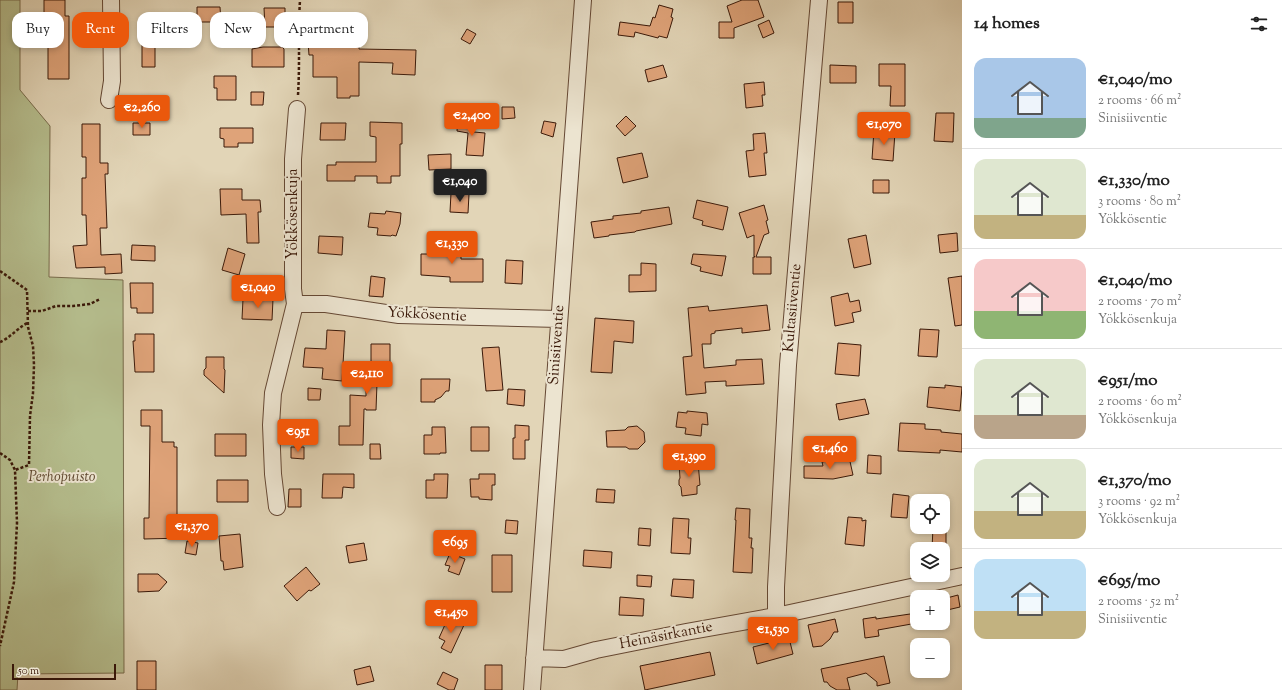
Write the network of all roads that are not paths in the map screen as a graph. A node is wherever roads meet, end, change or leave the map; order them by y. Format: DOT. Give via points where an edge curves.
graph roads {
  1 [pos="111,0"];
  2 [pos="583,0"];
  3 [pos="819,0"];
  4 [pos="109,100"];
  5 [pos="297,109"];
  6 [pos="295,304"];
  7 [pos="559,319"];
  8 [pos="277,507"];
  9 [pos="962,576"];
  10 [pos="776,616"];
  11 [pos="534,658"];
  12 [pos="532,690"];
  1 -- 4 [label="street" via="112,81"];
  2 -- 7 [label="street, Sinisiiventie"];
  3 -- 10 [label="street, Kultasiiventie" via="788,365"];
  5 -- 6 [label="street, Yökkösenkuja" via="293,167"];
  6 -- 7 [label="street, Yökkösentie" via="326,304 399,315"];
  6 -- 8 [label="street, Yökkösenkuja" via="273,393 272,467"];
  7 -- 11 [label="street, Sinisiiventie"];
  9 -- 10 [label="street, Heinäsirkantie"];
  10 -- 11 [label="street, Heinäsirkantie" via="596,650 564,660"];
  11 -- 12 [label="street, Sinisiiventie"];
}
